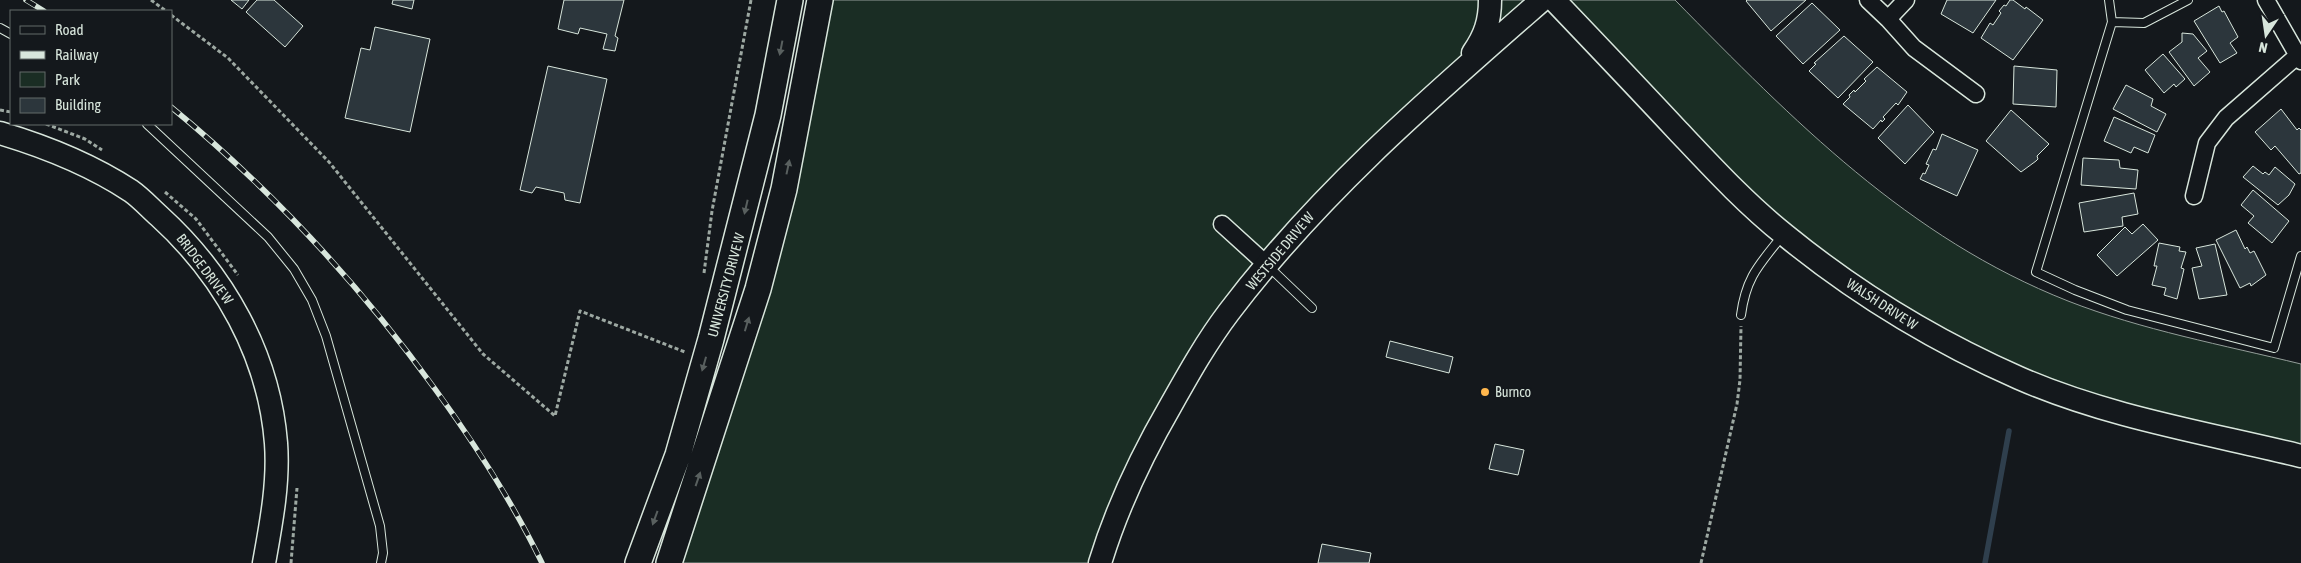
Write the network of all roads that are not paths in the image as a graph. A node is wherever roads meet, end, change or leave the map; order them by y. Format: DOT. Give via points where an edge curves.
graph roads {
  1 [pos="790,0"];
  2 [pos="820,0"];
  3 [pos="1490,0"];
  4 [pos="1542,0"];
  5 [pos="1554,0"];
  6 [pos="1868,0"];
  7 [pos="1906,0"];
  8 [pos="2109,0"];
  9 [pos="2188,0"];
  10 [pos="2266,0"];
  11 [pos="1888,19"];
  12 [pos="2112,22"];
  13 [pos="2299,58"];
  14 [pos="1457,74"];
  15 [pos="1976,94"];
  16 [pos="148,125"];
  17 [pos="0,133"];
  18 [pos="2194,196"];
  19 [pos="1222,224"];
  20 [pos="1784,234"];
  21 [pos="2301,256"];
  22 [pos="1266,264"];
  23 [pos="1312,308"];
  24 [pos="1741,315"];
  25 [pos="2301,456"];
  26 [pos="264,563"];
  27 [pos="382,563"];
  28 [pos="638,563"];
  29 [pos="669,563"];
  30 [pos="1100,563"];
  1 -- 28 [label="main road, UNIVERSITY DRIVE W, one-way" via="768,115 711,339 678,455"];
  29 -- 2 [label="main road, one-way" via="758,289 788,170"];
  3 -- 14 [label="street" via="1490,19 1481,42"];
  4 -- 14 [label="street, WESTSIDE DRIVE W"];
  5 -- 20 [label="street, WALSH DRIVE W" via="1710,165"];
  6 -- 11 [label="street"];
  7 -- 11 [label="street"];
  8 -- 12 [label="lane"];
  9 -- 12 [label="lane" via="2144,23"];
  10 -- 13 [label="street"];
  11 -- 15 [label="street" via="1914,48"];
  12 -- 21 [label="lane" via="2036,272 2127,310 2274,348"];
  13 -- 18 [label="street" via="2226,118 2207,143"];
  14 -- 22 [label="street, WESTSIDE DRIVE W" via="1332,192"];
  16 -- 27 [label="lane" via="268,236 294,269 312,300 326,336 380,526"];
  17 -- 26 [label="street, BRIDGE DRIVE W" via="43,146 85,164 133,192 176,232 230,300 248,333 261,369 276,443 275,492"];
  19 -- 22 [label="street"];
  20 -- 24 [label="lane" via="1752,273 1744,293"];
  20 -- 25 [label="street, WALSH DRIVE W" via="1880,305 1926,333 2020,379 2098,407"];
  22 -- 23 [label="lane"];
  22 -- 30 [label="street, WESTSIDE DRIVE W" via="1228,314 1157,429 1129,484"];
}
